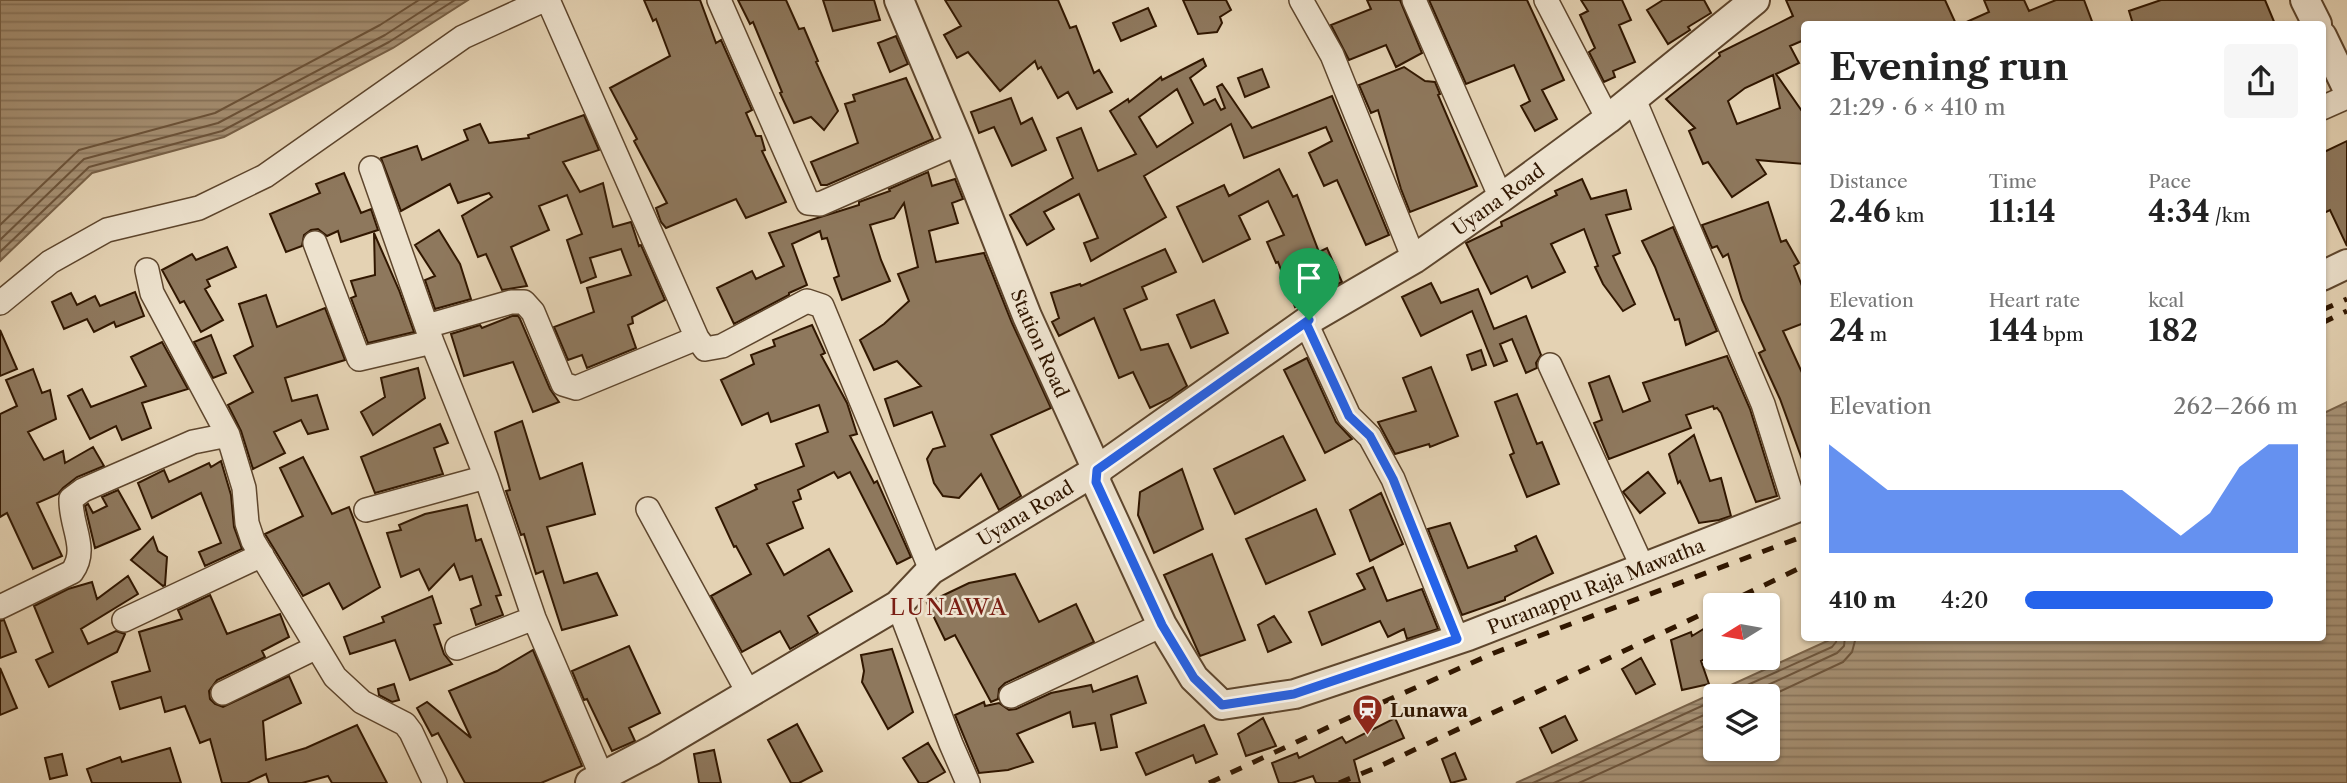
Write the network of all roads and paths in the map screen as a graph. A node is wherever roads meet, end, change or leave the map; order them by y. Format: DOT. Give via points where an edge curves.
graph roads {
  1 [pos="546,0"];
  2 [pos="719,0"];
  3 [pos="899,0"];
  4 [pos="1301,0"];
  5 [pos="1414,0"];
  6 [pos="1546,0"];
  7 [pos="1755,0"];
  8 [pos="2305,0"];
  9 [pos="2316,21"];
  10 [pos="2326,44"];
  11 [pos="2347,88"];
  12 [pos="1633,97"];
  13 [pos="2347,97"];
  14 [pos="2326,106"];
  15 [pos="1608,119"];
  16 [pos="959,143"];
  17 [pos="371,168"];
  18 [pos="1501,198"];
  19 [pos="315,243"];
  20 [pos="1415,259"];
  21 [pos="2347,264"];
  22 [pos="147,270"];
  23 [pos="2326,274"];
  24 [pos="0,303"];
  25 [pos="1309,320"];
  26 [pos="430,334"];
  27 [pos="697,338"];
  28 [pos="1550,365"];
  29 [pos="228,435"];
  30 [pos="1097,470"];
  31 [pos="486,477"];
  32 [pos="1800,507"];
  33 [pos="648,509"];
  34 [pos="366,510"];
  35 [pos="262,555"];
  36 [pos="1643,568"];
  37 [pos="931,570"];
  38 [pos="898,605"];
  39 [pos="0,607"];
  40 [pos="534,618"];
  41 [pos="124,620"];
  42 [pos="1162,625"];
  43 [pos="1457,639"];
  44 [pos="317,647"];
  45 [pos="457,648"];
  46 [pos="1194,678"];
  47 [pos="223,693"];
  48 [pos="749,694"];
  49 [pos="1011,696"];
  50 [pos="596,780"];
  51 [pos="435,783"];
  52 [pos="968,783"];
  1 -- 24 [label="street" via="463,37 265,176 199,208 107,230 50,262"];
  1 -- 27 [label="street"];
  2 -- 16 [label="street" via="808,203 820,204"];
  3 -- 16 [label="street, Station Road"];
  4 -- 20 [label="street" via="1332,55"];
  5 -- 18 [label="street"];
  6 -- 15 [label="street"];
  7 -- 12 [label="street, Uyana Road"];
  8 -- 9 [label="street"];
  10 -- 11 [label="street"];
  12 -- 15 [label="street, Uyana Road"];
  12 -- 32 [label="street" via="1763,404"];
  13 -- 14 [label="street"];
  15 -- 18 [label="street, Uyana Road"];
  16 -- 30 [label="street, Station Road" via="1027,316"];
  17 -- 26 [label="street"];
  18 -- 20 [label="street, Uyana Road"];
  19 -- 26 [label="street" via="359,359"];
  20 -- 25 [label="street, Uyana Road"];
  21 -- 23 [label="street"];
  22 -- 29 [label="street" via="152,293"];
  25 -- 30 [label="street, Uyana Road"];
  25 -- 43 [label="street" via="1306,323 1349,416 1370,436 1393,479"];
  26 -- 27 [label="street" via="512,302 524,302 533,312 564,384 576,388"];
  26 -- 31 [label="street"];
  27 -- 37 [label="street" via="705,348 722,346 807,301 822,306"];
  28 -- 36 [label="street"];
  29 -- 35 [label="street" via="244,488 247,523"];
  29 -- 39 [label="street" via="193,442 71,499 79,543 79,561 72,572"];
  30 -- 37 [label="street, Uyana Road"];
  30 -- 42 [label="street, Station Road" via="1096,482"];
  31 -- 34 [label="street"];
  31 -- 40 [label="street"];
  32 -- 36 [label="street, Puranappu Raja Mawatha"];
  33 -- 48 [label="street"];
  35 -- 41 [label="street"];
  35 -- 44 [label="street"];
  36 -- 43 [label="street, Puranappu Raja Mawatha"];
  37 -- 38 [label="street, Uyana Road"];
  38 -- 48 [label="street, Uyana Road"];
  38 -- 52 [label="street"];
  40 -- 45 [label="street"];
  40 -- 50 [label="street"];
  42 -- 46 [label="street, Station Road"];
  42 -- 49 [label="street"];
  43 -- 46 [label="street, Puranappu Raja Mawatha" via="1294,694 1222,705"];
  44 -- 47 [label="street"];
  44 -- 51 [label="street" via="335,677 362,702 405,724"];
  48 -- 50 [label="street, Uyana Road"];
}
